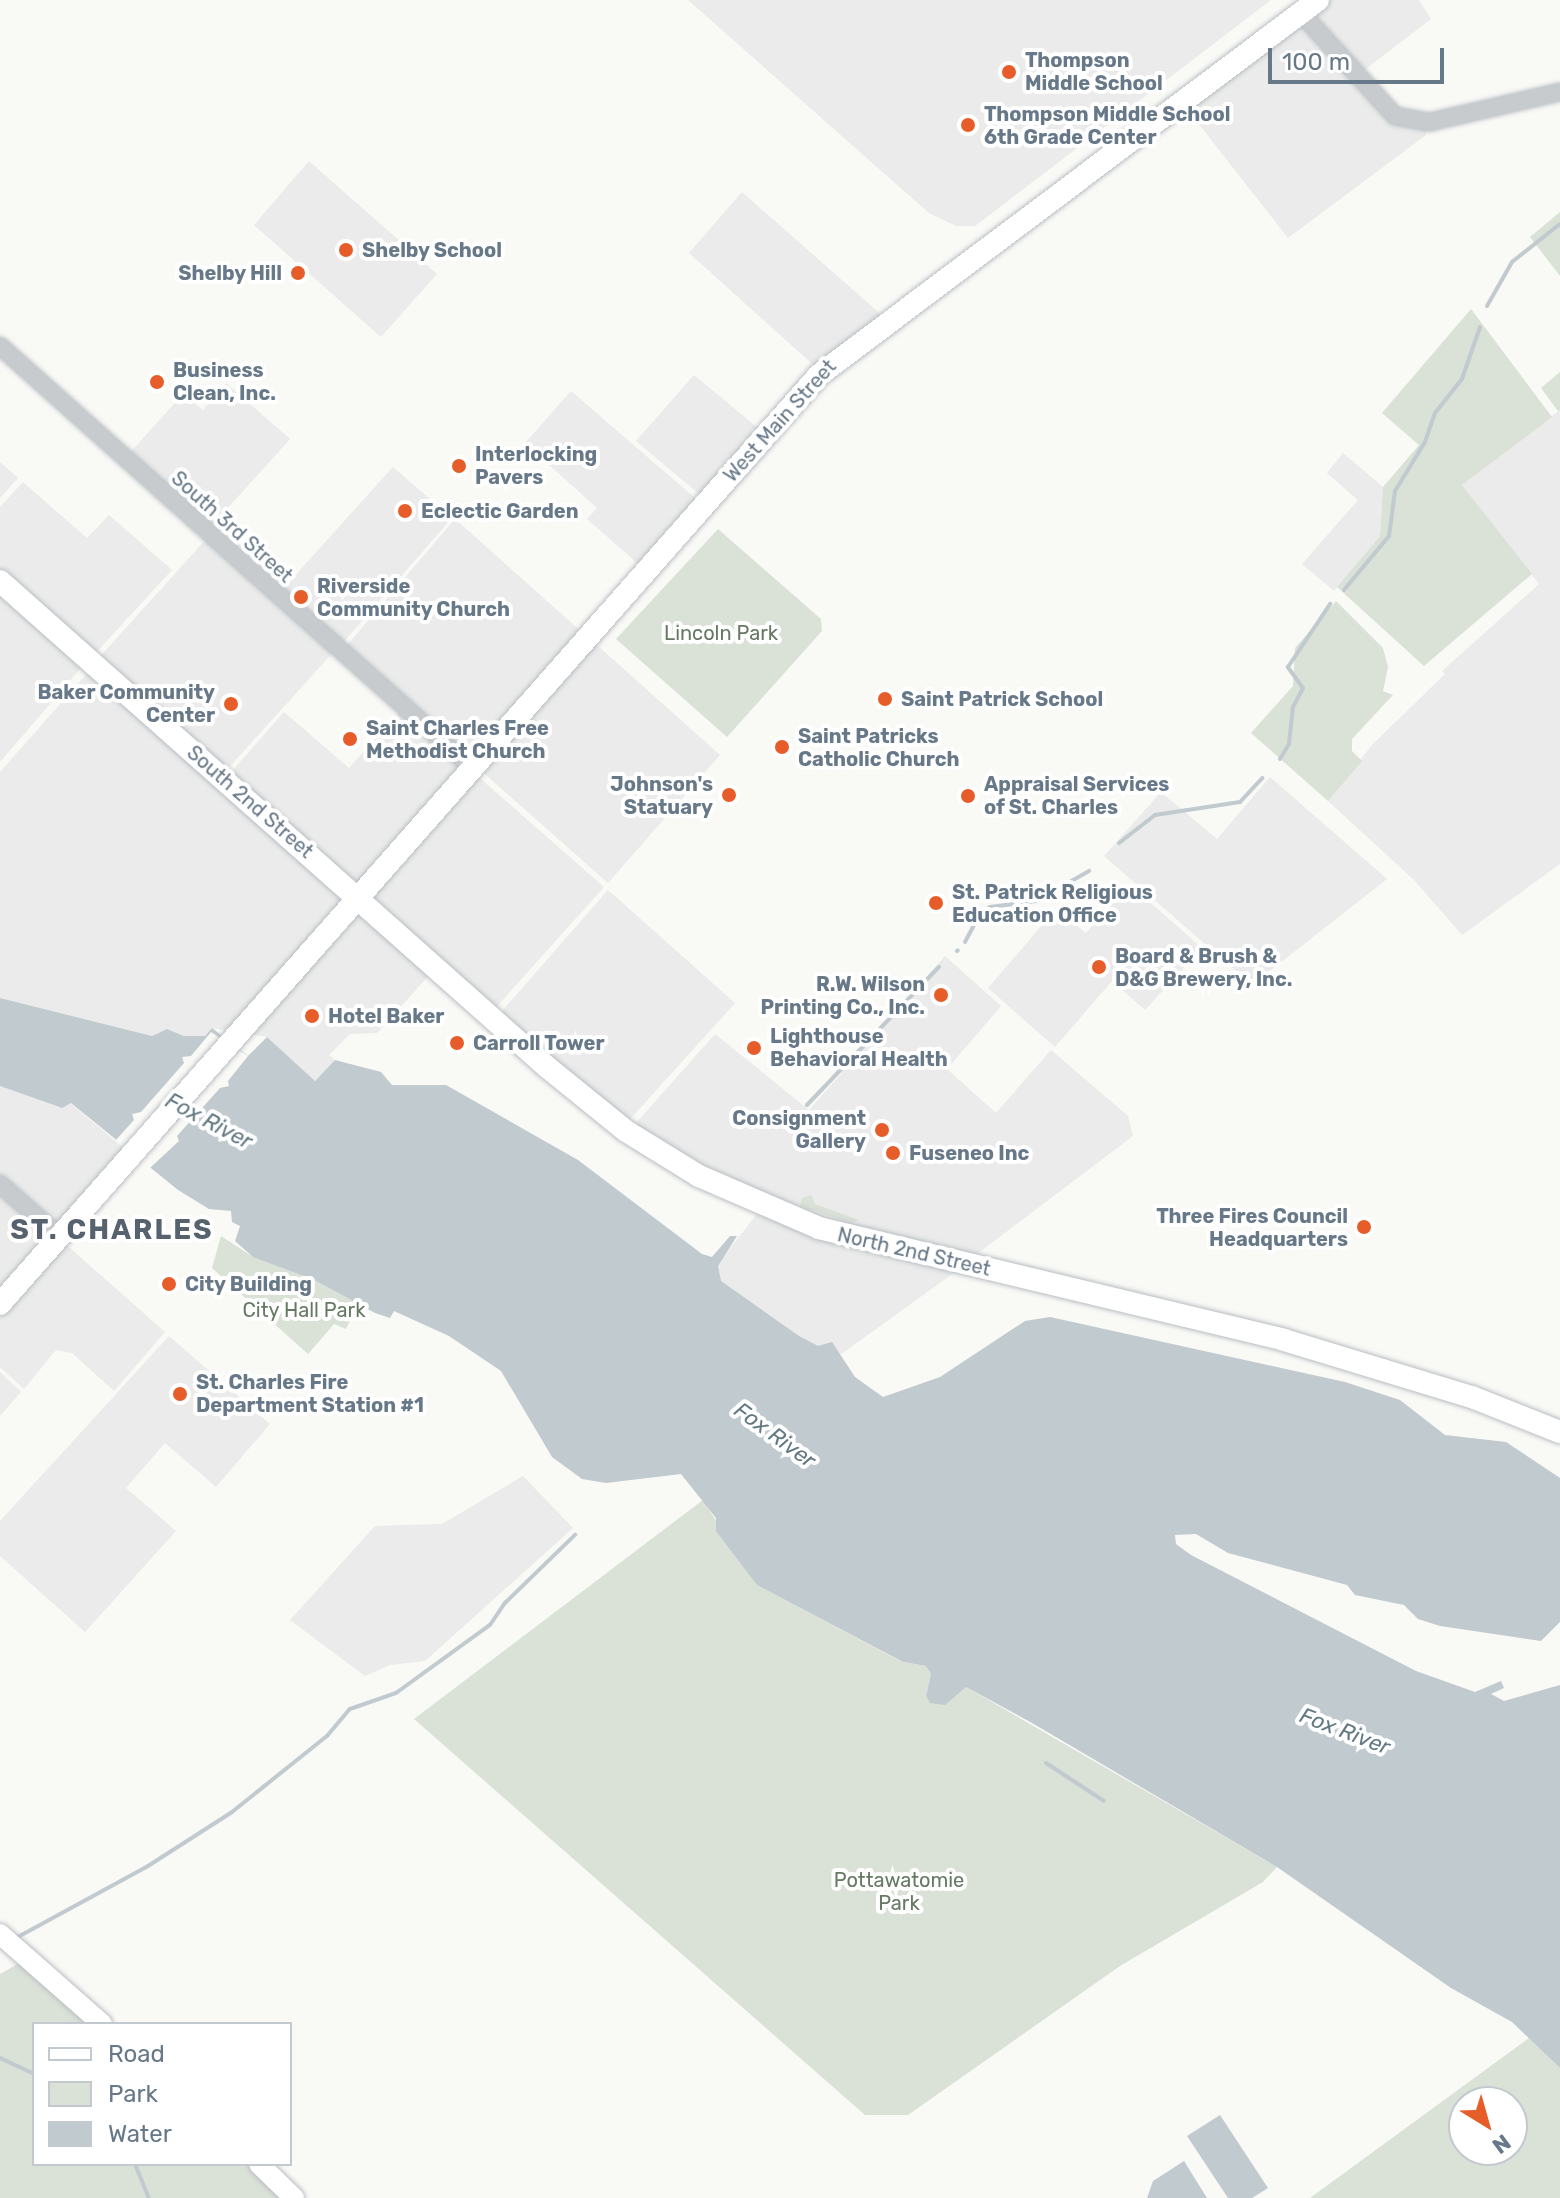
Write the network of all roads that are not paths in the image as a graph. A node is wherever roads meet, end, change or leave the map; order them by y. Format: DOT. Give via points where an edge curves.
graph roads {
  1 [pos="1310,7"];
  2 [pos="1560,92"];
  3 [pos="0,346"];
  4 [pos="0,581"];
  5 [pos="474,769"];
  6 [pos="357,897"];
  7 [pos="0,1184"];
  8 [pos="60,1237"];
  9 [pos="0,1304"];
  10 [pos="1560,1432"];
  11 [pos="0,1934"];
  12 [pos="100,2022"];
  13 [pos="261,2166"];
  14 [pos="294,2198"];
  1 -- 2 [label="street" via="1382,107 1395,116 1430,122"];
  1 -- 5 [label="main road, West Main Street" via="835,360"];
  3 -- 5 [label="street, South 3rd Street"];
  4 -- 6 [label="main road, South 2nd Street"];
  5 -- 6 [label="main road, West Main Street"];
  6 -- 8 [label="main road, West Main Street"];
  6 -- 10 [label="main road, North 2nd Street" via="602,1114 735,1195 855,1239 1377,1367"];
  7 -- 8 [label="street"];
  8 -- 9 [label="main road, West Main Street"];
  11 -- 12 [label="main road"];
  13 -- 14 [label="main road"];
}
